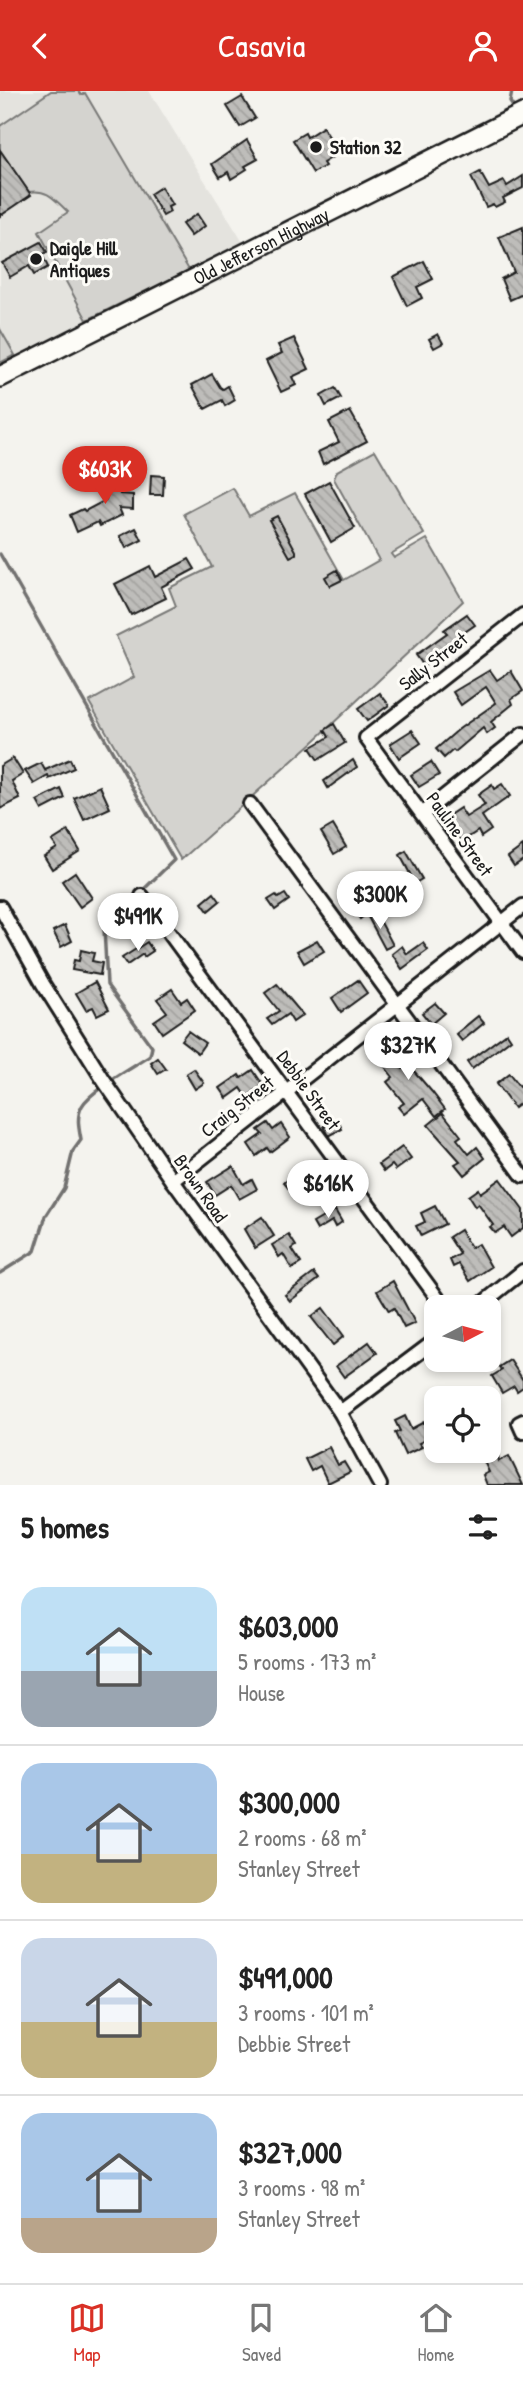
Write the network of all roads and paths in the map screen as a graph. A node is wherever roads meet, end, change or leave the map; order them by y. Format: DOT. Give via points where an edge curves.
graph roads {
  1 [pos="523,114"];
  2 [pos="0,377"];
  3 [pos="523,615"];
  4 [pos="523,734"];
  5 [pos="366,738"];
  6 [pos="250,804"];
  7 [pos="422,814"];
  8 [pos="142,896"];
  9 [pos="523,906"];
  10 [pos="0,907"];
  11 [pos="502,923"];
  12 [pos="523,952"];
  13 [pos="398,1005"];
  14 [pos="286,1092"];
  15 [pos="523,1176"];
  16 [pos="173,1181"];
  17 [pos="523,1271"];
  18 [pos="435,1295"];
  19 [pos="493,1295"];
  20 [pos="424,1349"];
  21 [pos="340,1412"];
  22 [pos="380,1485"];
  1 -- 2 [label="main road, Old Jefferson Highway"];
  3 -- 5 [label="street, Sally Street"];
  4 -- 7 [label="street"];
  5 -- 7 [label="street, Pauline Street"];
  6 -- 13 [label="street"];
  7 -- 11 [label="street, Pauline Street"];
  8 -- 14 [label="street, Debbie Street"];
  9 -- 11 [label="street, Craig Street"];
  10 -- 16 [label="street, Brown Road" via="43,985"];
  11 -- 12 [label="street, Pauline Street"];
  11 -- 13 [label="street, Craig Street"];
  13 -- 14 [label="street, Craig Street"];
  13 -- 15 [label="street"];
  14 -- 16 [label="street, Craig Street"];
  14 -- 18 [label="street, Debbie Street"];
  16 -- 21 [label="street, Brown Road"];
  17 -- 19 [label="street"];
  20 -- 21 [label="street"];
  21 -- 22 [label="street, Brown Road"];
}
